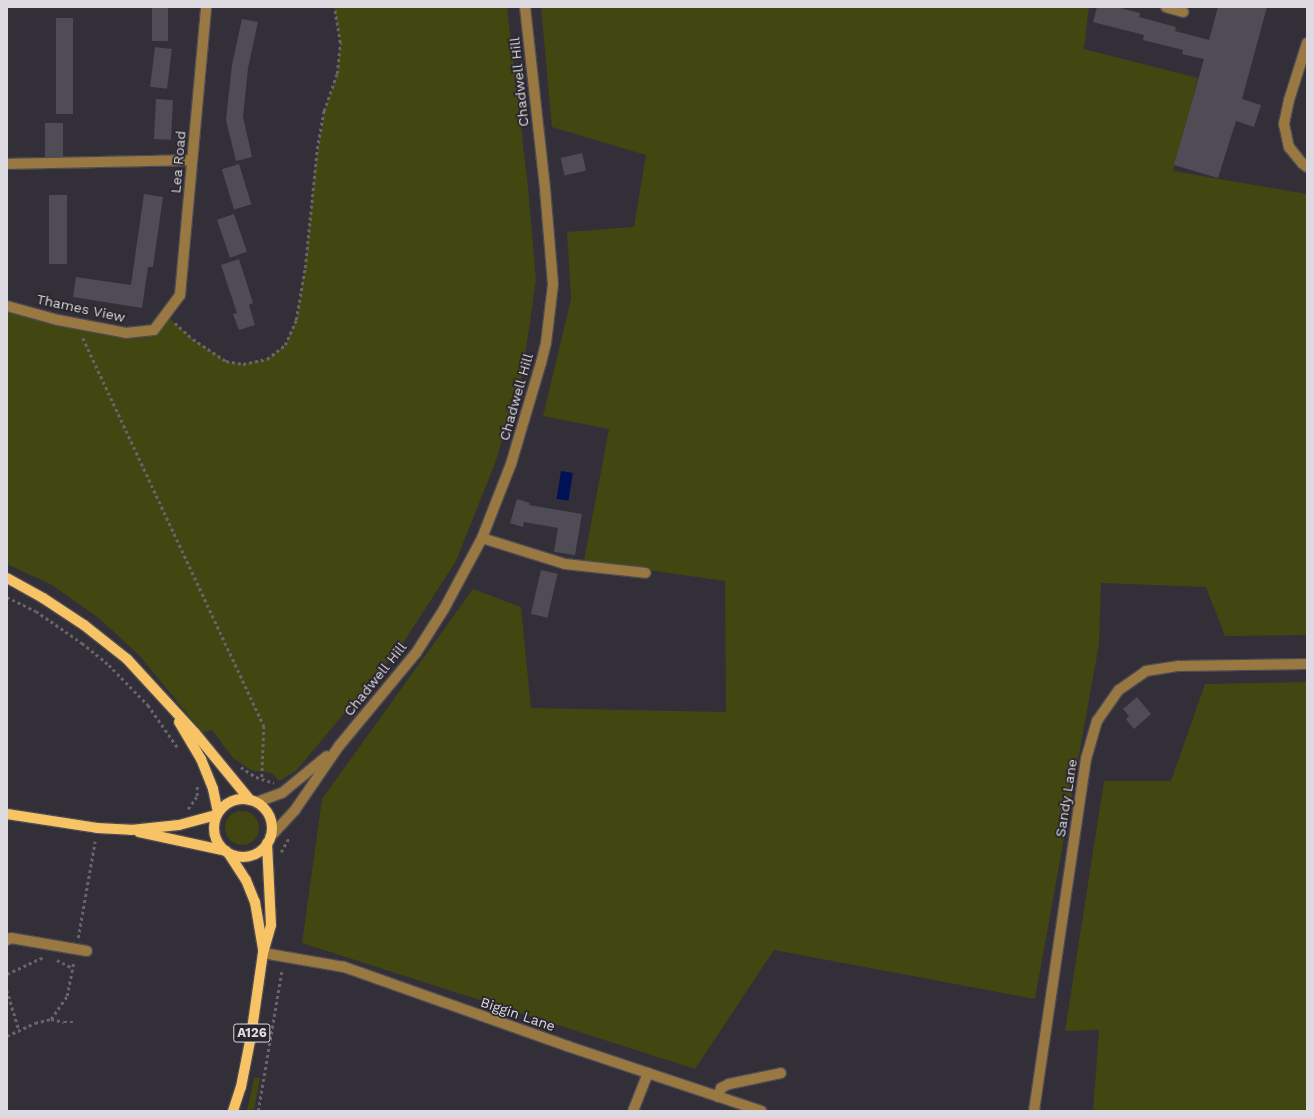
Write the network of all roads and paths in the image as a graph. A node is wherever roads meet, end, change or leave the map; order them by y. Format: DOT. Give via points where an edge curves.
graph roads {
  1 [pos="206,7"];
  2 [pos="334,7"];
  3 [pos="525,7"];
  4 [pos="1166,7"];
  5 [pos="1183,12"];
  6 [pos="1307,43"];
  7 [pos="192,160"];
  8 [pos="7,164"];
  9 [pos="1307,167"];
  10 [pos="7,306"];
  11 [pos="166,315"];
  12 [pos="77,324"];
  13 [pos="482,538"];
  14 [pos="646,574"];
  15 [pos="7,578"];
  16 [pos="7,597"];
  17 [pos="1307,664"];
  18 [pos="170,706"];
  19 [pos="172,740"];
  20 [pos="339,746"];
  21 [pos="194,778"];
  22 [pos="276,784"];
  23 [pos="254,801"];
  24 [pos="185,811"];
  25 [pos="217,813"];
  26 [pos="7,814"];
  27 [pos="131,830"];
  28 [pos="293,830"];
  29 [pos="96,835"];
  30 [pos="269,840"];
  31 [pos="228,852"];
  32 [pos="280,855"];
  33 [pos="7,940"];
  34 [pos="76,949"];
  35 [pos="87,951"];
  36 [pos="264,952"];
  37 [pos="47,955"];
  38 [pos="53,958"];
  39 [pos="282,967"];
  40 [pos="73,968"];
  41 [pos="7,974"];
  42 [pos="7,990"];
  43 [pos="51,1019"];
  44 [pos="75,1022"];
  45 [pos="19,1030"];
  46 [pos="7,1036"];
  47 [pos="648,1073"];
  48 [pos="781,1073"];
  49 [pos="718,1097"];
  50 [pos="233,1111"];
  51 [pos="258,1111"];
  52 [pos="633,1111"];
  53 [pos="761,1111"];
  54 [pos="1034,1111"];
  1 -- 7 [label="street, Lea Road"];
  2 -- 11 [label="path" via="340,43 338,74 324,111 317,149 304,276 296,320 285,345 267,359 243,364 226,361 193,339"];
  3 -- 13 [label="street, Chadwell Hill" via="553,284 546,344 535,386 511,464"];
  4 -- 5 [label="street"];
  6 -- 9 [label="street" via="1284,124 1289,147"];
  7 -- 8 [label="street"];
  7 -- 11 [label="street, Lea Road" via="180,295"];
  10 -- 12 [label="street, Thames View"];
  11 -- 12 [label="street, Thames View" via="154,330 126,333"];
  12 -- 22 [label="path" via="264,726 262,779"];
  13 -- 14 [label="street" via="565,564"];
  13 -- 20 [label="street, Chadwell Hill" via="444,609 416,653"];
  15 -- 18 [label="main road" via="84,625 127,659"];
  16 -- 19 [label="path" via="36,611 109,665 148,705"];
  17 -- 54 [label="street, Sandy Lane" via="1179,666 1146,671 1119,690 1097,721 1086,759"];
  18 -- 23 [label="main road"];
  18 -- 25 [label="main road" via="201,759 213,789"];
  20 -- 23 [label="street, Chadwell Hill" via="282,793"];
  20 -- 30 [label="street, Chadwell Hill" via="295,810"];
  21 -- 24 [label="path" via="197,796"];
  23 -- 25 [label="main road" via="234,800"];
  23 -- 30 [label="main road" via="263,807 270,819"];
  25 -- 27 [label="main road" via="179,825"];
  25 -- 31 [label="main road" via="214,835"];
  26 -- 27 [label="main road" via="97,828"];
  27 -- 31 [label="main road"];
  28 -- 32 [label="path"];
  29 -- 34 [label="path"];
  30 -- 31 [label="main road" via="259,852 250,856 238,856"];
  30 -- 36 [label="main road, A126" via="271,925"];
  31 -- 36 [label="main road, A126" via="246,880 255,902"];
  33 -- 34 [label="street" via="12,938"];
  34 -- 35 [label="street"];
  34 -- 40 [label="path"];
  36 -- 47 [label="street, Biggin Lane" via="344,967"];
  36 -- 50 [label="main road, A126" via="251,1036 241,1087"];
  37 -- 41 [label="path"];
  38 -- 40 [label="path"];
  39 -- 51 [label="path"];
  40 -- 43 [label="path" via="67,996"];
  42 -- 45 [label="path"];
  43 -- 44 [label="path"];
  43 -- 45 [label="path"];
  45 -- 46 [label="path"];
  47 -- 49 [label="street, Biggin Lane"];
  47 -- 52 [label="street"];
  48 -- 49 [label="street" via="729,1084 722,1088"];
  49 -- 53 [label="street, Biggin Lane"];
}
